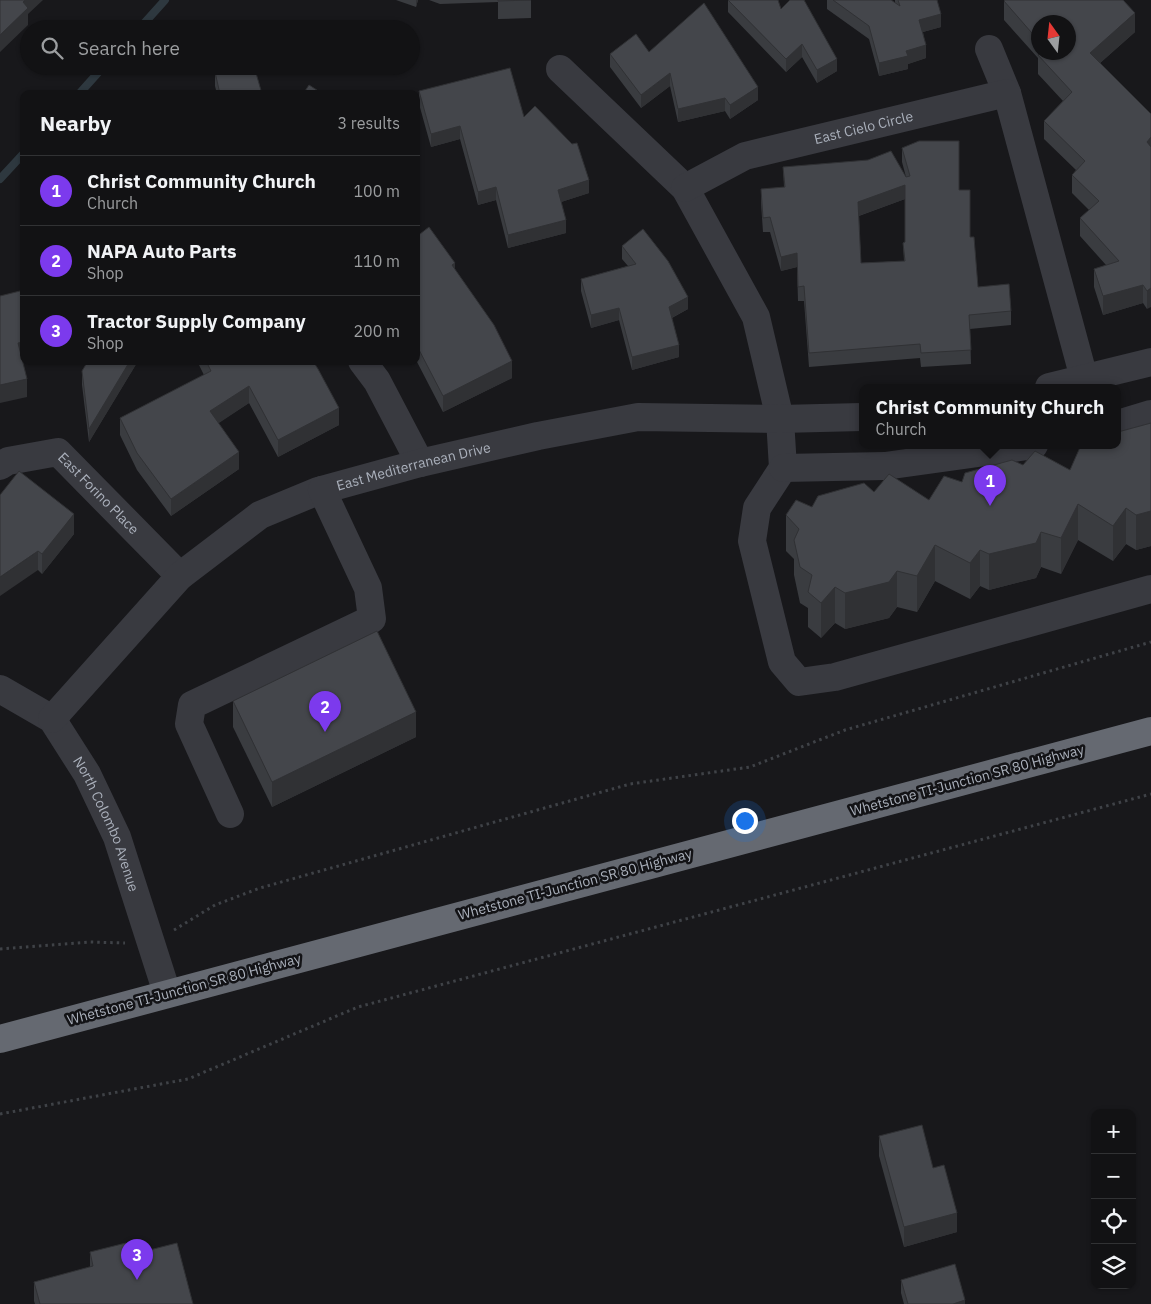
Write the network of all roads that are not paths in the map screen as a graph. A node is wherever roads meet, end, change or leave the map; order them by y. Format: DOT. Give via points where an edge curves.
graph roads {
  1 [pos="989,49"];
  2 [pos="560,69"];
  3 [pos="1007,93"];
  4 [pos="685,188"];
  5 [pos="1151,362"];
  6 [pos="365,365"];
  7 [pos="1070,384"];
  8 [pos="1151,414"];
  9 [pos="859,417"];
  10 [pos="780,419"];
  11 [pos="1121,423"];
  12 [pos="1006,449"];
  13 [pos="420,463"];
  14 [pos="0,466"];
  15 [pos="783,468"];
  16 [pos="322,490"];
  17 [pos="180,576"];
  18 [pos="1151,589"];
  19 [pos="0,689"];
  20 [pos="52,719"];
  21 [pos="1151,731"];
  22 [pos="230,814"];
  23 [pos="166,993"];
  24 [pos="0,1039"];
  1 -- 3 [label="street"];
  2 -- 4 [label="street"];
  3 -- 4 [label="street, East Cielo Circle" via="745,156"];
  3 -- 7 [label="street"];
  4 -- 10 [label="street" via="756,317"];
  5 -- 7 [label="street"];
  6 -- 13 [label="street" via="377,381"];
  8 -- 11 [label="street"];
  9 -- 10 [label="street, East Mediterranean Drive"];
  10 -- 13 [label="street, East Mediterranean Drive" via="638,417"];
  10 -- 15 [label="street"];
  12 -- 15 [label="street" via="885,466"];
  13 -- 16 [label="street, East Mediterranean Drive"];
  14 -- 17 [label="street, East Forino Place" via="8,461 58,452"];
  15 -- 18 [label="street" via="757,508 752,541 782,662 798,682 835,677"];
  16 -- 17 [label="street, East Mediterranean Drive" via="260,515"];
  16 -- 22 [label="street" via="368,588 372,618 192,705 189,724"];
  17 -- 20 [label="street, East Mediterranean Drive"];
  19 -- 20 [label="street, North Colombo Avenue"];
  20 -- 23 [label="street, North Colombo Avenue" via="87,774 117,837"];
  21 -- 23 [label="highway, Whetstone TI-Junction SR 80 Highway"];
  23 -- 24 [label="highway, Whetstone TI-Junction SR 80 Highway"];
}
